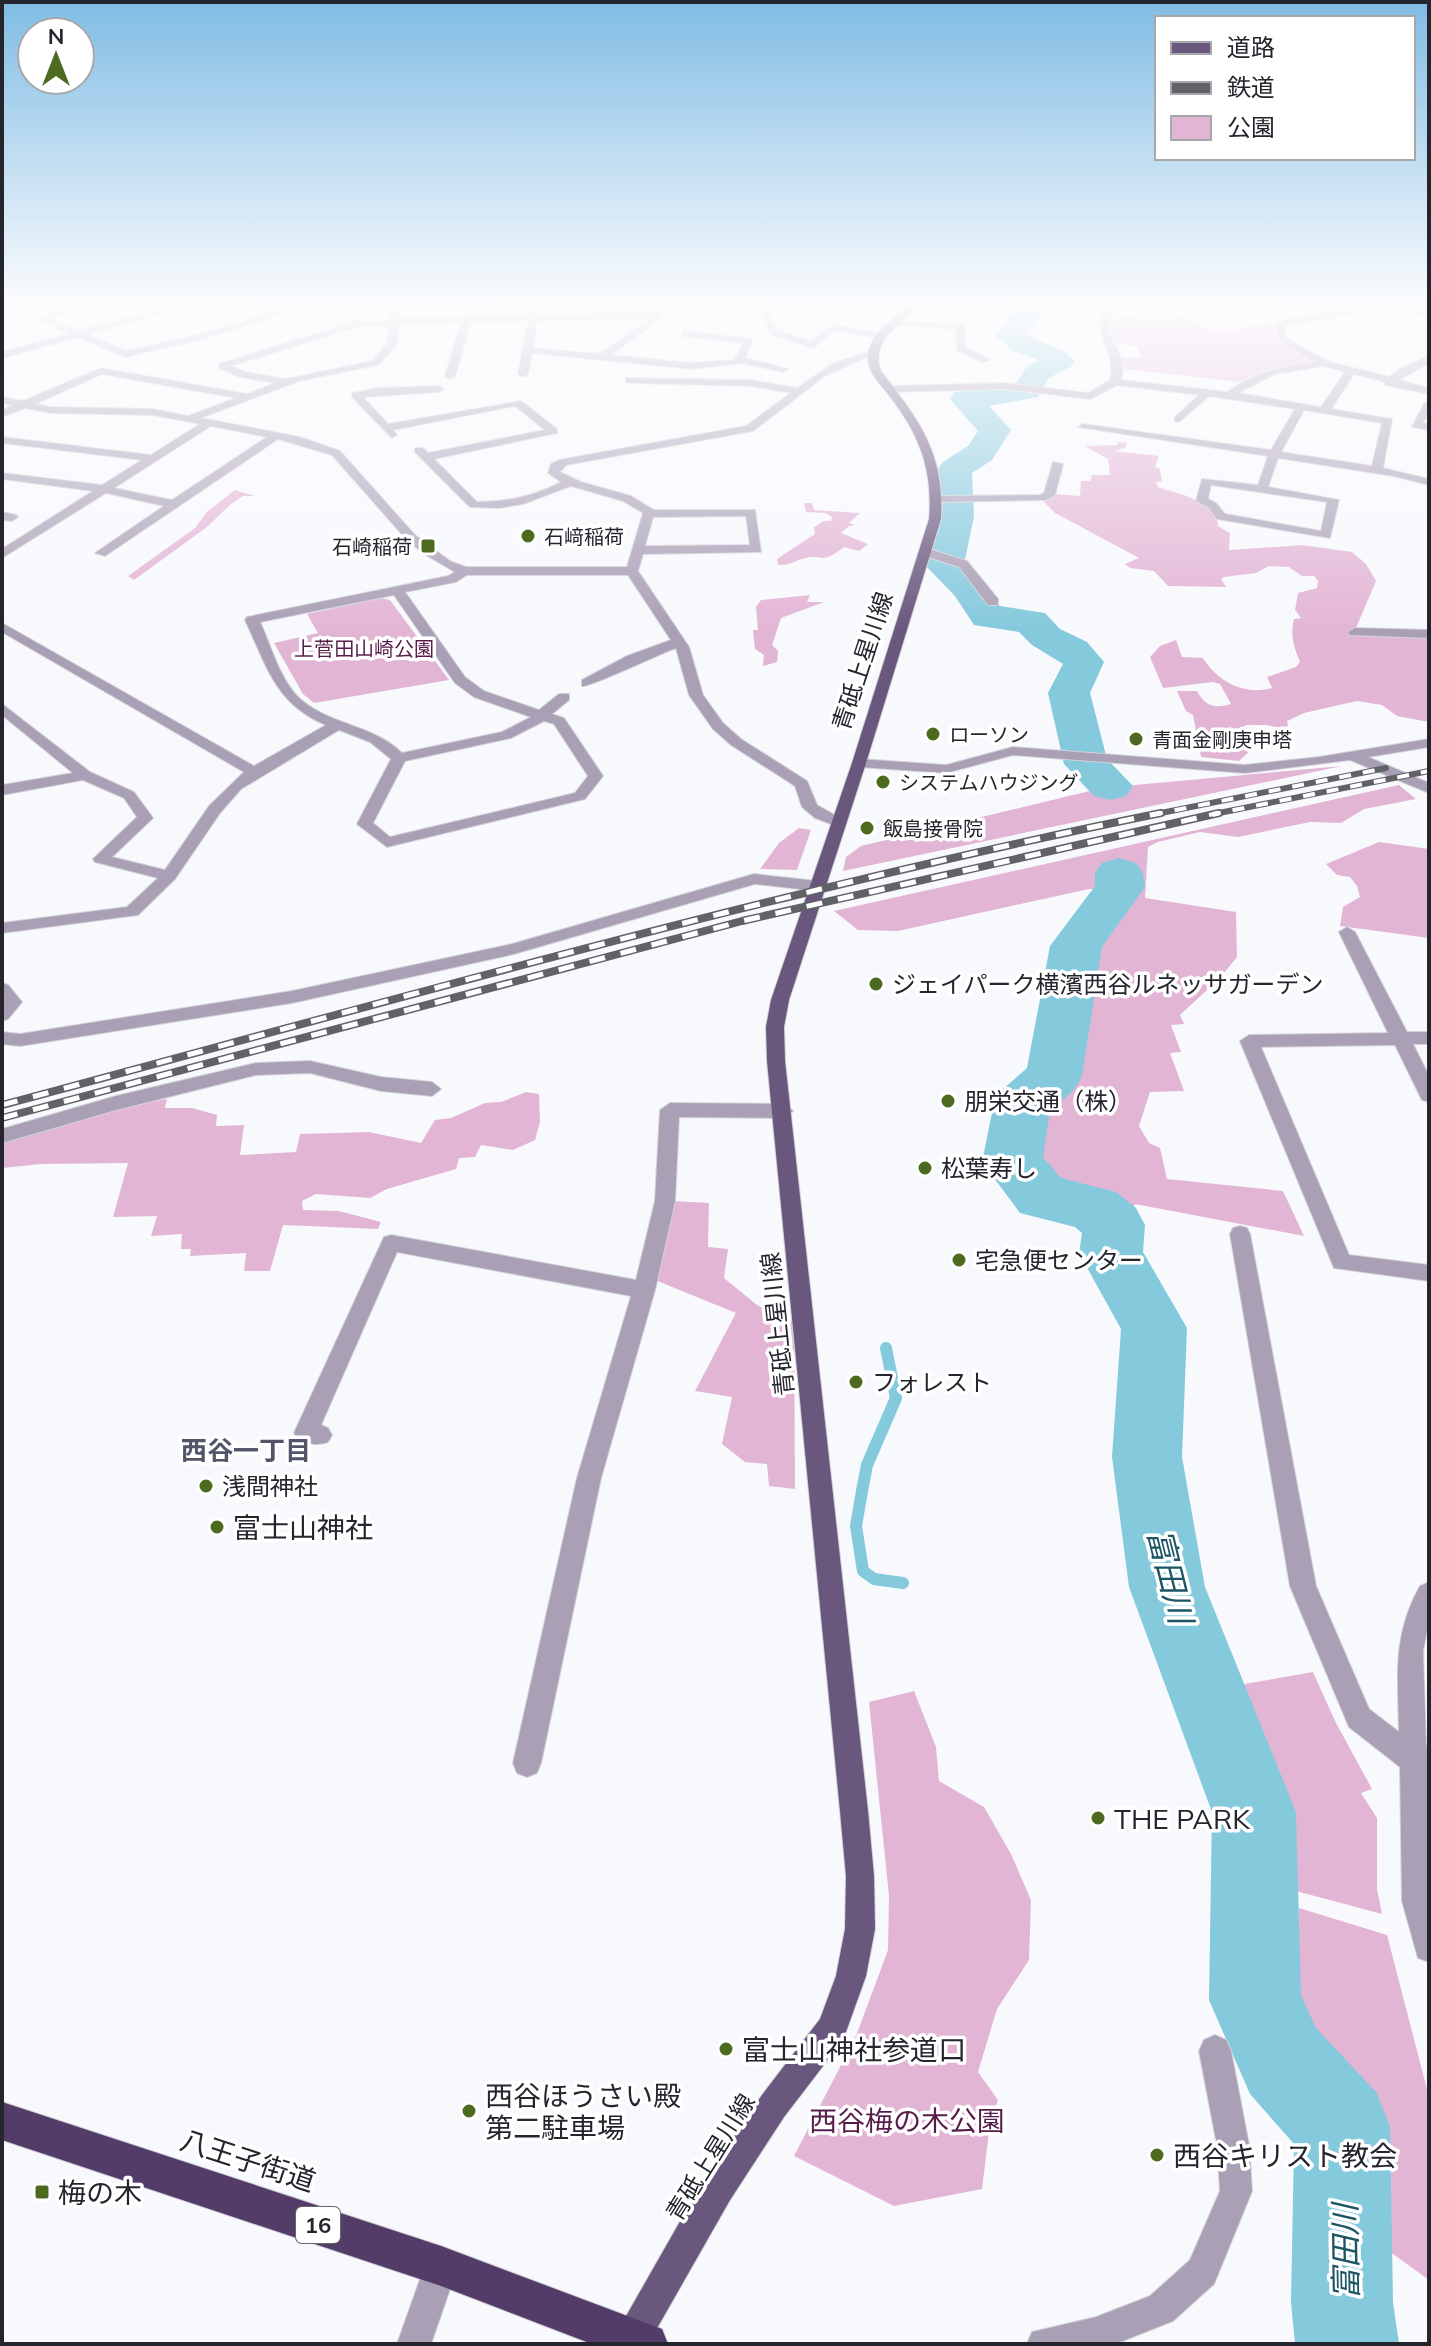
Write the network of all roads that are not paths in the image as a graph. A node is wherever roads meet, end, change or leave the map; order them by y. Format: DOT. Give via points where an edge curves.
graph roads {
  1 [pos="156,412"];
  2 [pos="205,412"];
  3 [pos="372,412"];
  4 [pos="475,412"];
  5 [pos="529,412"];
  6 [pos="775,412"];
  7 [pos="907,412"];
  8 [pos="1185,412"];
  9 [pos="1298,412"];
  10 [pos="1333,412"];
  11 [pos="1424,412"];
  12 [pos="191,418"];
  13 [pos="1176,421"];
  14 [pos="210,422"];
  15 [pos="1160,426"];
  16 [pos="1083,427"];
  17 [pos="1429,427"];
  18 [pos="277,435"];
  19 [pos="1147,435"];
  20 [pos="2,440"];
  21 [pos="1274,454"];
  22 [pos="153,458"];
  23 [pos="1057,464"];
  24 [pos="1377,470"];
  25 [pos="2,476"];
  26 [pos="569,482"];
  27 [pos="1429,482"];
  28 [pos="103,489"];
  29 [pos="1262,489"];
  30 [pos="943,499"];
  31 [pos="172,504"];
  32 [pos="649,514"];
  33 [pos="639,550"];
  34 [pos="926,552"];
  35 [pos="101,553"];
  36 [pos="2,554"];
  37 [pos="464,571"];
  38 [pos="632,571"];
  39 [pos="397,590"];
  40 [pos="993,602"];
  41 [pos="2,627"];
  42 [pos="1355,632"];
  43 [pos="1429,634"];
  44 [pos="679,642"];
  45 [pos="587,683"];
  46 [pos="564,697"];
  47 [pos="2,708"];
  48 [pos="542,714"];
  49 [pos="337,725"];
  50 [pos="1429,743"];
  51 [pos="1352,756"];
  52 [pos="399,758"];
  53 [pos="859,763"];
  54 [pos="256,773"];
  55 [pos="85,775"];
  56 [pos="1429,788"];
  57 [pos="2,790"];
  58 [pos="839,822"];
  59 [pos="169,876"];
  60 [pos="817,886"];
  61 [pos="2,928"];
  62 [pos="1347,932"];
  63 [pos="2,989"];
  64 [pos="2,1015"];
  65 [pos="2,1038"];
  66 [pos="1429,1038"];
  67 [pos="1400,1039"];
  68 [pos="432,1089"];
  69 [pos="1429,1095"];
  70 [pos="783,1111"];
  71 [pos="2,1136"];
  72 [pos="1240,1234"];
  73 [pos="1429,1273"];
  74 [pos="644,1290"];
  75 [pos="320,1435"];
  76 [pos="1429,1594"];
  77 [pos="1420,1759"];
  78 [pos="527,1763"];
  79 [pos="1429,1947"];
  80 [pos="1215,2051"];
  81 [pos="2,2121"];
  82 [pos="441,2266"];
  83 [pos="640,2340"];
  84 [pos="414,2344"];
  85 [pos="1044,2344"];
  1 -- 12 [label="street"];
  2 -- 12 [label="street"];
  3 -- 4 [label="street" via="389,432"];
  5 -- 26 [label="street" via="553,431 423,453 474,505 549,494"];
  6 -- 26 [label="street" via="749,429 555,466 554,473"];
  7 -- 30 [label="main road, 青砥上星川線" via="926,440"];
  8 -- 13 [label="street"];
  9 -- 21 [label="street"];
  10 -- 24 [label="street" via="1388,421"];
  11 -- 17 [label="street" via="1416,425"];
  12 -- 14 [label="street"];
  14 -- 18 [label="street"];
  14 -- 22 [label="street"];
  15 -- 19 [label="street"];
  16 -- 19 [label="street"];
  18 -- 31 [label="street"];
  18 -- 37 [label="street" via="336,453 422,547 443,564"];
  19 -- 21 [label="street"];
  20 -- 22 [label="street"];
  21 -- 24 [label="street"];
  21 -- 29 [label="street"];
  22 -- 28 [label="street"];
  23 -- 30 [label="street" via="1049,495"];
  24 -- 27 [label="street"];
  25 -- 28 [label="street"];
  26 -- 32 [label="street" via="619,494"];
  28 -- 31 [label="street"];
  28 -- 36 [label="street" via="42,523"];
  29 -- 29 [label="street" via="1206,481 1202,501 1221,517 1326,535 1333,500"];
  30 -- 34 [label="main road, 青砥上星川線"];
  31 -- 35 [label="street"];
  32 -- 33 [label="street"];
  32 -- 33 [label="street" via="751,512 757,549"];
  33 -- 38 [label="street"];
  34 -- 40 [label="street" via="963,564"];
  34 -- 53 [label="main road, 青砥上星川線"];
  37 -- 38 [label="street"];
  37 -- 39 [label="street" via="452,579"];
  38 -- 44 [label="street"];
  39 -- 48 [label="street" via="460,680 479,694"];
  39 -- 49 [label="street" via="252,620 291,697"];
  41 -- 54 [label="street"];
  42 -- 43 [label="street"];
  44 -- 45 [label="street"];
  44 -- 58 [label="street" via="696,695 718,726 802,784 810,807"];
  46 -- 48 [label="street"];
  47 -- 55 [label="street"];
  48 -- 52 [label="street" via="506,735"];
  48 -- 52 [label="street" via="559,721 596,776 580,796 387,842 365,824"];
  49 -- 52 [label="street" via="382,742"];
  49 -- 54 [label="street"];
  50 -- 51 [label="street"];
  51 -- 53 [label="street" via="1245,769 1013,751 946,769"];
  51 -- 56 [label="street"];
  53 -- 58 [label="main road, 青砥上星川線"];
  54 -- 59 [label="street" via="227,793"];
  55 -- 57 [label="street"];
  55 -- 59 [label="street" via="129,795 145,818 101,859"];
  58 -- 60 [label="main road, 青砥上星川線"];
  59 -- 61 [label="street" via="132,911"];
  60 -- 65 [label="street" via="754,879 514,949 292,997 20,1040"];
  60 -- 70 [label="main road, 青砥上星川線" via="775,1027"];
  62 -- 67 [label="street"];
  63 -- 64 [label="street" via="13,1002"];
  66 -- 67 [label="street"];
  67 -- 69 [label="street"];
  67 -- 73 [label="street" via="1249,1041 1341,1262"];
  68 -- 71 [label="street" via="381,1084 310,1067 256,1069"];
  70 -- 74 [label="street" via="670,1110 665,1201"];
  70 -- 83 [label="main road, 青砥上星川線" via="854,1811 860,1929 851,1976 832,2029 718,2188"];
  72 -- 77 [label="street" via="1303,1586 1359,1718"];
  74 -- 75 [label="street" via="391,1243 306,1433"];
  74 -- 78 [label="street" via="589,1478"];
  76 -- 77 [label="street" via="1417,1616 1410,1651"];
  77 -- 79 [label="street" via="1417,1901"];
  80 -- 85 [label="street" via="1236,2191 1202,2272 1161,2309 1096,2334"];
  81 -- 82 [label="highway, 八王子街道 / 16"];
  82 -- 83 [label="highway, 八王子街道 / 16"];
  82 -- 84 [label="street"];
}
